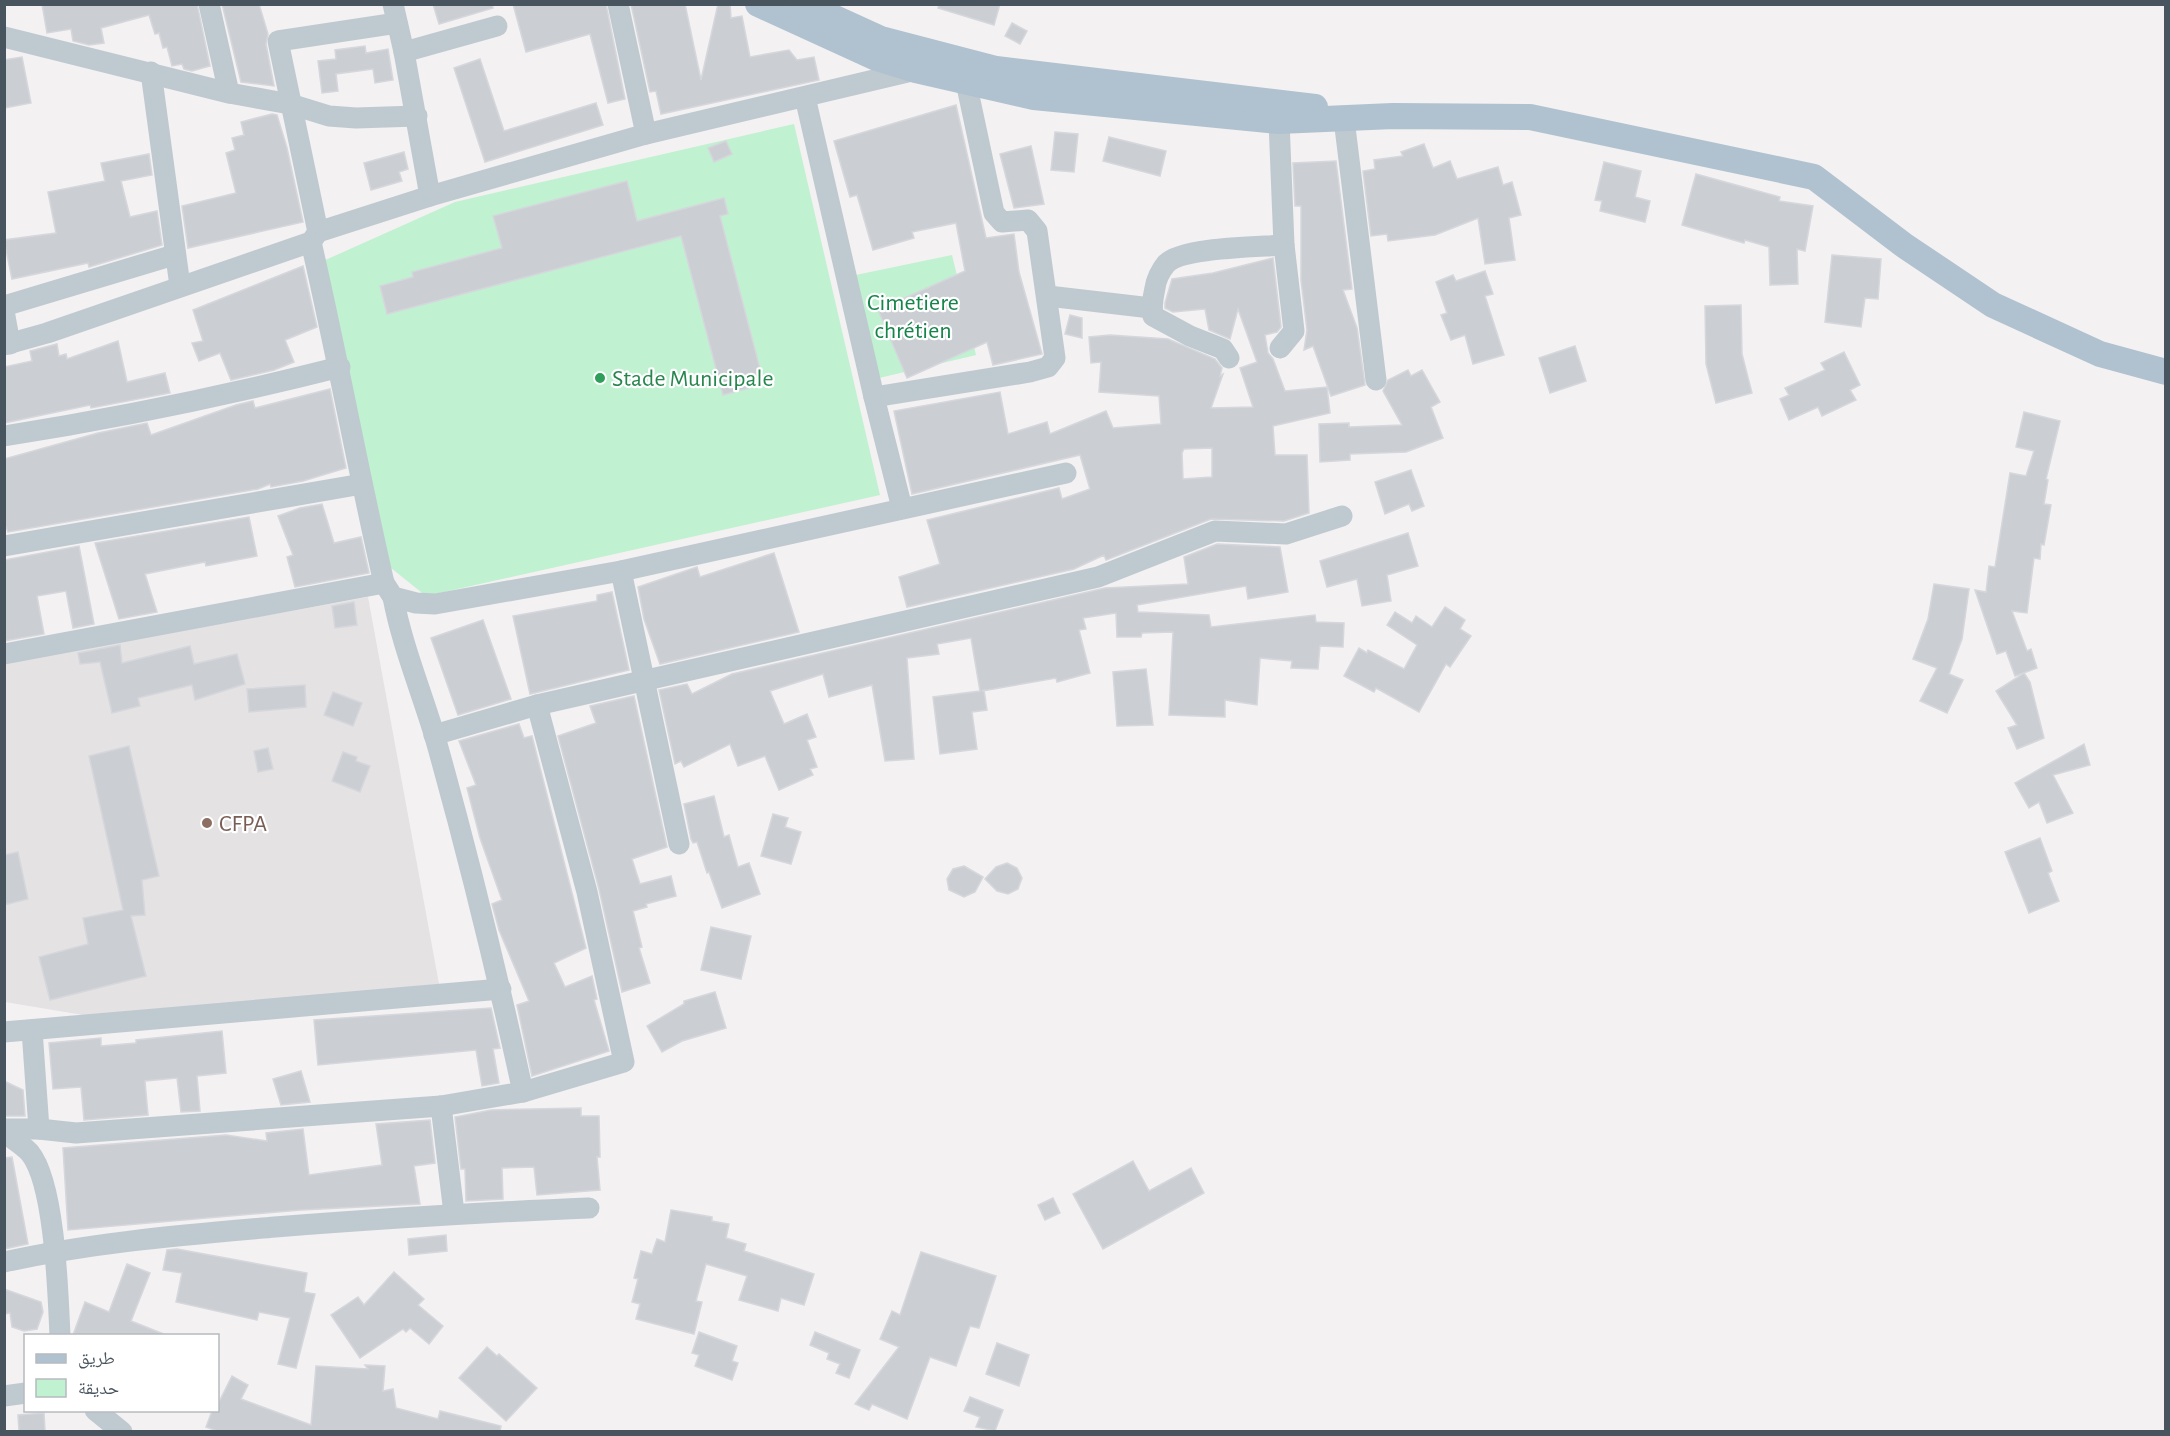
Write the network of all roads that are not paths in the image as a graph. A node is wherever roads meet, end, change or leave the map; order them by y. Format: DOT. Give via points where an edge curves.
graph roads {
  1 [pos="209,4"];
  2 [pos="618,4"];
  3 [pos="758,4"];
  4 [pos="804,4"];
  5 [pos="395,14"];
  6 [pos="497,26"];
  7 [pos="4,37"];
  8 [pos="405,52"];
  9 [pos="916,70"];
  10 [pos="151,72"];
  11 [pos="966,82"];
  12 [pos="229,93"];
  13 [pos="805,97"];
  14 [pos="290,104"];
  15 [pos="417,116"];
  16 [pos="1393,116"];
  17 [pos="1344,119"];
  18 [pos="1278,121"];
  19 [pos="646,134"];
  20 [pos="430,196"];
  21 [pos="314,237"];
  22 [pos="1284,245"];
  23 [pos="174,255"];
  24 [pos="180,286"];
  25 [pos="1048,296"];
  26 [pos="1151,308"];
  27 [pos="4,309"];
  28 [pos="7,344"];
  29 [pos="1280,348"];
  30 [pos="1229,358"];
  31 [pos="340,367"];
  32 [pos="2166,372"];
  33 [pos="1376,380"];
  34 [pos="874,397"];
  35 [pos="4,436"];
  36 [pos="1066,473"];
  37 [pos="362,484"];
  38 [pos="902,508"];
  39 [pos="1342,516"];
  40 [pos="4,546"];
  41 [pos="621,571"];
  42 [pos="389,590"];
  43 [pos="4,654"];
  44 [pos="644,682"];
  45 [pos="537,705"];
  46 [pos="434,735"];
  47 [pos="679,844"];
  48 [pos="501,989"];
  49 [pos="32,1030"];
  50 [pos="4,1032"];
  51 [pos="523,1092"];
  52 [pos="441,1106"];
  53 [pos="39,1129"];
  54 [pos="4,1131"];
  55 [pos="589,1208"];
  56 [pos="454,1213"];
  57 [pos="56,1251"];
  58 [pos="4,1262"];
  59 [pos="60,1334"];
  60 [pos="24,1394"];
  61 [pos="4,1396"];
  62 [pos="98,1412"];
  63 [pos="122,1431"];
  1 -- 12 [label="street"];
  2 -- 19 [label="street"];
  3 -- 9 [label="main road" via="832,40"];
  4 -- 16 [label="main road" via="881,39 996,69"];
  5 -- 8 [label="street"];
  5 -- 14 [label="street" via="278,41"];
  6 -- 8 [label="street"];
  7 -- 10 [label="street"];
  8 -- 15 [label="street"];
  9 -- 11 [label="main road"];
  9 -- 13 [label="street"];
  10 -- 12 [label="street"];
  10 -- 23 [label="street"];
  11 -- 18 [label="main road" via="1034,98"];
  11 -- 25 [label="street" via="994,213 1002,222 1028,220 1037,231"];
  12 -- 14 [label="street"];
  13 -- 19 [label="street"];
  13 -- 34 [label="street"];
  14 -- 15 [label="street" via="329,116"];
  14 -- 21 [label="street"];
  15 -- 20 [label="street"];
  16 -- 17 [label="main road"];
  16 -- 32 [label="main road" via="1530,117 1814,177 1905,246 1993,305 2100,354"];
  17 -- 18 [label="main road"];
  17 -- 33 [label="street"];
  18 -- 22 [label="street"];
  19 -- 20 [label="street"];
  20 -- 21 [label="street"];
  21 -- 24 [label="street"];
  21 -- 31 [label="street"];
  22 -- 26 [label="street" via="1215,249 1176,257 1167,263 1156,282"];
  22 -- 29 [label="street" via="1294,331"];
  23 -- 24 [label="street"];
  23 -- 27 [label="street"];
  24 -- 28 [label="street"];
  25 -- 26 [label="street"];
  25 -- 34 [label="street" via="1055,358 1048,367"];
  26 -- 30 [label="street" via="1154,316 1223,349"];
  27 -- 28 [label="street"];
  31 -- 35 [label="street" via="233,394"];
  31 -- 37 [label="street"];
  34 -- 38 [label="street"];
  36 -- 38 [label="street"];
  37 -- 40 [label="street"];
  37 -- 42 [label="street"];
  38 -- 41 [label="street"];
  39 -- 44 [label="street" via="1286,534 1215,531 1098,577"];
  41 -- 42 [label="street" via="435,604 416,603"];
  41 -- 44 [label="street"];
  42 -- 43 [label="street"];
  42 -- 46 [label="street"];
  44 -- 45 [label="street"];
  44 -- 47 [label="street"];
  45 -- 46 [label="street"];
  45 -- 51 [label="street" via="587,892 624,1062"];
  46 -- 48 [label="street"];
  48 -- 49 [label="street"];
  48 -- 51 [label="street"];
  49 -- 50 [label="street"];
  49 -- 53 [label="street"];
  51 -- 52 [label="street"];
  52 -- 53 [label="street" via="76,1133"];
  52 -- 56 [label="street"];
  53 -- 54 [label="street"];
  54 -- 57 [label="street" via="29,1152 40,1172"];
  55 -- 56 [label="street"];
  56 -- 57 [label="street" via="155,1237"];
  57 -- 58 [label="street"];
  57 -- 59 [label="street"];
  60 -- 61 [label="street"];
  62 -- 63 [label="street"];
}
